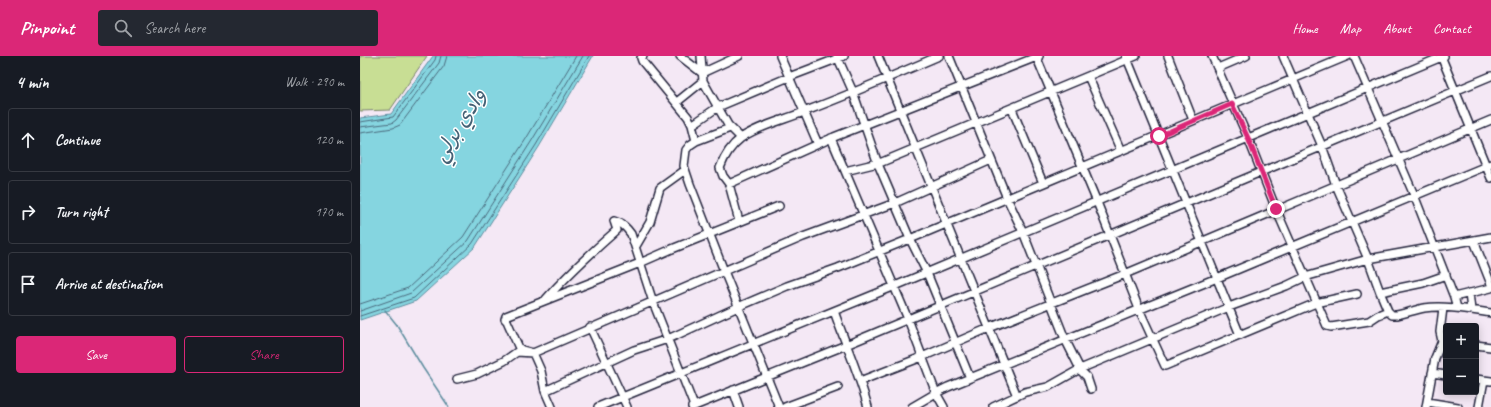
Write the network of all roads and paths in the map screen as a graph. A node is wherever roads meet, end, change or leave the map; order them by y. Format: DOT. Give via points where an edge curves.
graph roads {
  1 [pos="643,56"];
  2 [pos="680,56"];
  3 [pos="701,56"];
  4 [pos="740,56"];
  5 [pos="780,56"];
  6 [pos="878,56"];
  7 [pos="939,56"];
  8 [pos="949,56"];
  9 [pos="1037,56"];
  10 [pos="1136,56"];
  11 [pos="1168,56"];
  12 [pos="1212,56"];
  13 [pos="1246,56"];
  14 [pos="1283,56"];
  15 [pos="1348,56"];
  16 [pos="1354,56"];
  17 [pos="1442,56"];
  18 [pos="840,57"];
  19 [pos="1127,58"];
  20 [pos="1218,68"];
  21 [pos="702,73"];
  22 [pos="1088,76"];
  23 [pos="1491,76"];
  24 [pos="789,77"];
  25 [pos="887,78"];
  26 [pos="1293,80"];
  27 [pos="703,81"];
  28 [pos="961,87"];
  29 [pos="1368,88"];
  30 [pos="1455,90"];
  31 [pos="853,92"];
  32 [pos="1051,92"];
  33 [pos="677,102"];
  34 [pos="1232,104"];
  35 [pos="718,108"];
  36 [pos="1012,109"];
  37 [pos="804,112"];
  38 [pos="900,112"];
  39 [pos="1307,113"];
  40 [pos="1193,120"];
  41 [pos="1491,120"];
  42 [pos="1381,121"];
  43 [pos="976,123"];
  44 [pos="692,125"];
  45 [pos="865,125"];
  46 [pos="730,128"];
  47 [pos="1470,129"];
  48 [pos="1159,136"];
  49 [pos="741,138"];
  50 [pos="832,138"];
  51 [pos="1248,138"];
  52 [pos="696,141"];
  53 [pos="818,144"];
  54 [pos="1322,146"];
  55 [pos="916,149"];
  56 [pos="1121,151"];
  57 [pos="1397,159"];
  58 [pos="991,160"];
  59 [pos="878,164"];
  60 [pos="1488,165"];
  61 [pos="1082,168"];
  62 [pos="685,170"];
  63 [pos="1174,170"];
  64 [pos="845,171"];
  65 [pos="1260,171"];
  66 [pos="1491,178"];
  67 [pos="1043,183"];
  68 [pos="729,184"];
  69 [pos="1336,185"];
  70 [pos="931,187"];
  71 [pos="1414,195"];
  72 [pos="1007,198"];
  73 [pos="1097,202"];
  74 [pos="895,203"];
  75 [pos="1187,203"];
  76 [pos="778,206"];
  77 [pos="1276,209"];
  78 [pos="864,215"];
  79 [pos="739,221"];
  80 [pos="1352,222"];
  81 [pos="946,223"];
  82 [pos="1023,232"];
  83 [pos="710,234"];
  84 [pos="1110,235"];
  85 [pos="1491,237"];
  86 [pos="910,239"];
  87 [pos="1474,241"];
  88 [pos="1202,242"];
  89 [pos="636,246"];
  90 [pos="1292,246"];
  91 [pos="1435,248"];
  92 [pos="879,251"];
  93 [pos="961,258"];
  94 [pos="1368,259"];
  95 [pos="640,263"];
  96 [pos="1036,266"];
  97 [pos="724,271"];
  98 [pos="927,273"];
  99 [pos="1125,274"];
  100 [pos="1446,275"];
  101 [pos="1305,277"];
  102 [pos="1218,278"];
  103 [pos="1491,284"];
  104 [pos="894,286"];
  105 [pos="1491,288"];
  106 [pos="974,292"];
  107 [pos="1380,292"];
  108 [pos="1469,293"];
  109 [pos="1357,294"];
  110 [pos="1454,297"];
  111 [pos="545,300"];
  112 [pos="653,302"];
  113 [pos="1316,303"];
  114 [pos="1052,304"];
  115 [pos="940,306"];
  116 [pos="738,307"];
  117 [pos="1229,307"];
  118 [pos="1443,308"];
  119 [pos="1456,308"];
  120 [pos="1139,309"];
  121 [pos="1471,310"];
  122 [pos="834,311"];
  123 [pos="1388,311"];
  124 [pos="1491,313"];
  125 [pos="908,319"];
  126 [pos="590,328"];
  127 [pos="989,328"];
  128 [pos="1240,335"];
  129 [pos="1152,338"];
  130 [pos="668,339"];
  131 [pos="1065,339"];
  132 [pos="1443,340"];
  133 [pos="955,343"];
  134 [pos="753,344"];
  135 [pos="1443,344"];
  136 [pos="846,345"];
  137 [pos="1479,345"];
  138 [pos="1491,347"];
  139 [pos="533,353"];
  140 [pos="922,357"];
  141 [pos="606,362"];
  142 [pos="1004,364"];
  143 [pos="1080,369"];
  144 [pos="1432,373"];
  145 [pos="682,374"];
  146 [pos="1443,375"];
  147 [pos="766,377"];
  148 [pos="970,378"];
  149 [pos="457,379"];
  150 [pos="1487,380"];
  151 [pos="860,381"];
  152 [pos="838,387"];
  153 [pos="1091,389"];
  154 [pos="733,390"];
  155 [pos="545,391"];
  156 [pos="936,393"];
  157 [pos="1017,396"];
  158 [pos="623,397"];
  159 [pos="1427,404"];
  160 [pos="693,406"];
  161 [pos="552,407"];
  162 [pos="598,407"];
  163 [pos="627,407"];
  164 [pos="739,407"];
  165 [pos="779,407"];
  166 [pos="785,407"];
  167 [pos="868,407"];
  168 [pos="912,407"];
  169 [pos="944,407"];
  170 [pos="993,407"];
  171 [pos="1458,407"];
  172 [pos="1479,407"];
  1 -- 33 [label="street" via="642,61"];
  2 -- 21 [label="street"];
  3 -- 21 [label="street"];
  4 -- 21 [label="street"];
  5 -- 24 [label="street"];
  6 -- 25 [label="street"];
  7 -- 25 [label="street"];
  8 -- 28 [label="street"];
  9 -- 28 [label="street"];
  9 -- 32 [label="street"];
  10 -- 19 [label="street"];
  11 -- 40 [label="street"];
  12 -- 20 [label="street"];
  13 -- 20 [label="street"];
  14 -- 26 [label="street"];
  15 -- 26 [label="street"];
  16 -- 29 [label="street"];
  17 -- 29 [label="street"];
  17 -- 30 [label="street"];
  18 -- 24 [label="street"];
  18 -- 31 [label="street"];
  19 -- 22 [label="street"];
  19 -- 48 [label="street"];
  20 -- 34 [label="street"];
  21 -- 27 [label="street"];
  22 -- 32 [label="street"];
  22 -- 56 [label="street"];
  23 -- 30 [label="street"];
  24 -- 35 [label="street"];
  24 -- 37 [label="street"];
  25 -- 31 [label="street"];
  25 -- 38 [label="street"];
  26 -- 34 [label="street"];
  26 -- 39 [label="street"];
  27 -- 33 [label="street"];
  27 -- 35 [label="street"];
  28 -- 38 [label="street"];
  28 -- 43 [label="street"];
  29 -- 39 [label="street"];
  29 -- 42 [label="street"];
  30 -- 42 [label="street"];
  30 -- 47 [label="street"];
  31 -- 37 [label="street"];
  31 -- 45 [label="street"];
  32 -- 36 [label="street"];
  32 -- 61 [label="street"];
  33 -- 44 [label="street"];
  34 -- 40 [label="street"];
  34 -- 51 [label="street"];
  35 -- 44 [label="street"];
  35 -- 46 [label="street"];
  36 -- 43 [label="street"];
  36 -- 67 [label="street"];
  37 -- 49 [label="street"];
  37 -- 53 [label="street"];
  38 -- 45 [label="street"];
  38 -- 55 [label="street"];
  39 -- 51 [label="street"];
  39 -- 54 [label="street"];
  40 -- 48 [label="street"];
  41 -- 47 [label="street"];
  42 -- 54 [label="street"];
  42 -- 57 [label="street"];
  43 -- 55 [label="street"];
  43 -- 58 [label="street"];
  44 -- 52 [label="street"];
  45 -- 50 [label="street"];
  45 -- 59 [label="street"];
  46 -- 49 [label="street"];
  46 -- 52 [label="street"];
  47 -- 57 [label="street"];
  47 -- 60 [label="street"];
  48 -- 56 [label="street"];
  48 -- 63 [label="street"];
  49 -- 68 [label="street" via="725,157 720,168"];
  50 -- 53 [label="street"];
  50 -- 64 [label="street"];
  51 -- 63 [label="street"];
  51 -- 65 [label="street"];
  52 -- 62 [label="street" via="686,150"];
  53 -- 68 [label="street"];
  54 -- 65 [label="street"];
  54 -- 69 [label="street"];
  55 -- 59 [label="street"];
  55 -- 70 [label="street"];
  56 -- 61 [label="street"];
  57 -- 69 [label="street"];
  57 -- 71 [label="street"];
  58 -- 70 [label="street"];
  58 -- 72 [label="street"];
  59 -- 64 [label="street"];
  59 -- 74 [label="street"];
  60 -- 66 [label="street"];
  60 -- 71 [label="street"];
  61 -- 67 [label="street"];
  61 -- 73 [label="street"];
  62 -- 83 [label="street"];
  62 -- 89 [label="street" via="660,188 650,222"];
  63 -- 73 [label="street"];
  63 -- 75 [label="street"];
  64 -- 78 [label="street"];
  65 -- 75 [label="street"];
  65 -- 77 [label="street"];
  67 -- 72 [label="street"];
  68 -- 79 [label="street"];
  69 -- 77 [label="street"];
  69 -- 80 [label="street"];
  70 -- 74 [label="street"];
  70 -- 81 [label="street"];
  71 -- 80 [label="street"];
  71 -- 91 [label="street"];
  72 -- 81 [label="street"];
  72 -- 82 [label="street"];
  73 -- 82 [label="street"];
  73 -- 84 [label="street"];
  74 -- 78 [label="street"];
  74 -- 86 [label="street"];
  75 -- 84 [label="street"];
  75 -- 88 [label="street"];
  76 -- 79 [label="street"];
  77 -- 88 [label="street"];
  77 -- 90 [label="street"];
  78 -- 92 [label="street"];
  78 -- 97 [label="street" via="803,237"];
  79 -- 83 [label="street"];
  80 -- 90 [label="street"];
  80 -- 94 [label="street"];
  81 -- 86 [label="street"];
  81 -- 93 [label="street"];
  82 -- 93 [label="street"];
  82 -- 96 [label="street"];
  83 -- 95 [label="street"];
  83 -- 97 [label="street"];
  84 -- 96 [label="street"];
  84 -- 99 [label="street"];
  85 -- 87 [label="street"];
  86 -- 92 [label="street"];
  86 -- 98 [label="street"];
  87 -- 91 [label="street"];
  87 -- 103 [label="street"];
  88 -- 99 [label="street"];
  88 -- 102 [label="street"];
  89 -- 95 [label="street"];
  89 -- 111 [label="street" via="632,234 626,227 614,221 617,230 562,280"];
  90 -- 101 [label="street"];
  90 -- 102 [label="street"];
  91 -- 94 [label="street"];
  91 -- 100 [label="street"];
  92 -- 104 [label="street"];
  92 -- 116 [label="street"];
  93 -- 98 [label="street"];
  93 -- 106 [label="street"];
  94 -- 101 [label="street"];
  94 -- 107 [label="street"];
  95 -- 111 [label="street"];
  95 -- 112 [label="street"];
  96 -- 106 [label="street"];
  96 -- 114 [label="street"];
  97 -- 112 [label="street"];
  97 -- 116 [label="street"];
  98 -- 104 [label="street"];
  98 -- 115 [label="street"];
  99 -- 114 [label="street"];
  99 -- 120 [label="street"];
  100 -- 107 [label="street" via="1423,283"];
  100 -- 110 [label="street"];
  101 -- 113 [label="street"];
  101 -- 117 [label="street"];
  102 -- 117 [label="street"];
  102 -- 120 [label="street"];
  104 -- 122 [label="street"];
  104 -- 125 [label="street"];
  105 -- 108 [label="street"];
  106 -- 115 [label="street"];
  106 -- 127 [label="street"];
  107 -- 123 [label="street"];
  108 -- 110 [label="street"];
  108 -- 121 [label="street"];
  109 -- 113 [label="street"];
  110 -- 119 [label="street"];
  111 -- 139 [label="street" via="509,314 505,319 519,348"];
  112 -- 126 [label="street"];
  112 -- 130 [label="street"];
  113 -- 123 [label="street" via="1328,327 1369,320"];
  113 -- 128 [label="street"];
  114 -- 127 [label="street"];
  114 -- 131 [label="street"];
  115 -- 125 [label="street"];
  115 -- 133 [label="street"];
  116 -- 130 [label="street"];
  116 -- 134 [label="street"];
  117 -- 128 [label="street"];
  117 -- 129 [label="street"];
  118 -- 119 [label="street"];
  118 -- 123 [label="street" via="1425,308 1397,315 1392,315"];
  118 -- 132 [label="street" via="1440,332"];
  119 -- 121 [label="street"];
  120 -- 129 [label="street"];
  120 -- 131 [label="street"];
  121 -- 124 [label="street"];
  122 -- 134 [label="street"];
  122 -- 136 [label="street"];
  125 -- 136 [label="street"];
  125 -- 140 [label="street"];
  126 -- 139 [label="street"];
  126 -- 141 [label="street"];
  127 -- 133 [label="street"];
  127 -- 142 [label="street"];
  128 -- 129 [label="street" via="1165,366"];
  129 -- 143 [label="street"];
  130 -- 141 [label="street"];
  130 -- 145 [label="street"];
  131 -- 142 [label="street"];
  131 -- 143 [label="street"];
  133 -- 140 [label="street"];
  133 -- 148 [label="street"];
  134 -- 145 [label="street"];
  134 -- 147 [label="street"];
  135 -- 144 [label="street" via="1435,358"];
  136 -- 147 [label="street"];
  136 -- 151 [label="street"];
  137 -- 138 [label="street"];
  139 -- 149 [label="street" via="517,352 477,374"];
  139 -- 155 [label="street" via="541,371"];
  140 -- 151 [label="street"];
  140 -- 156 [label="street"];
  141 -- 155 [label="street"];
  141 -- 158 [label="street"];
  142 -- 148 [label="street"];
  142 -- 157 [label="street"];
  143 -- 153 [label="street" via="1087,377"];
  143 -- 157 [label="street" via="1048,387"];
  144 -- 146 [label="street"];
  144 -- 159 [label="street"];
  145 -- 158 [label="street"];
  145 -- 160 [label="street"];
  147 -- 154 [label="street"];
  147 -- 165 [label="street"];
  148 -- 156 [label="street"];
  150 -- 172 [label="street"];
  151 -- 167 [label="street"];
  152 -- 166 [label="street"];
  154 -- 160 [label="street"];
  154 -- 164 [label="street"];
  155 -- 161 [label="street"];
  156 -- 168 [label="street"];
  156 -- 169 [label="street"];
  157 -- 170 [label="street"];
  158 -- 162 [label="street"];
  158 -- 163 [label="street"];
  159 -- 171 [label="street"];
}
